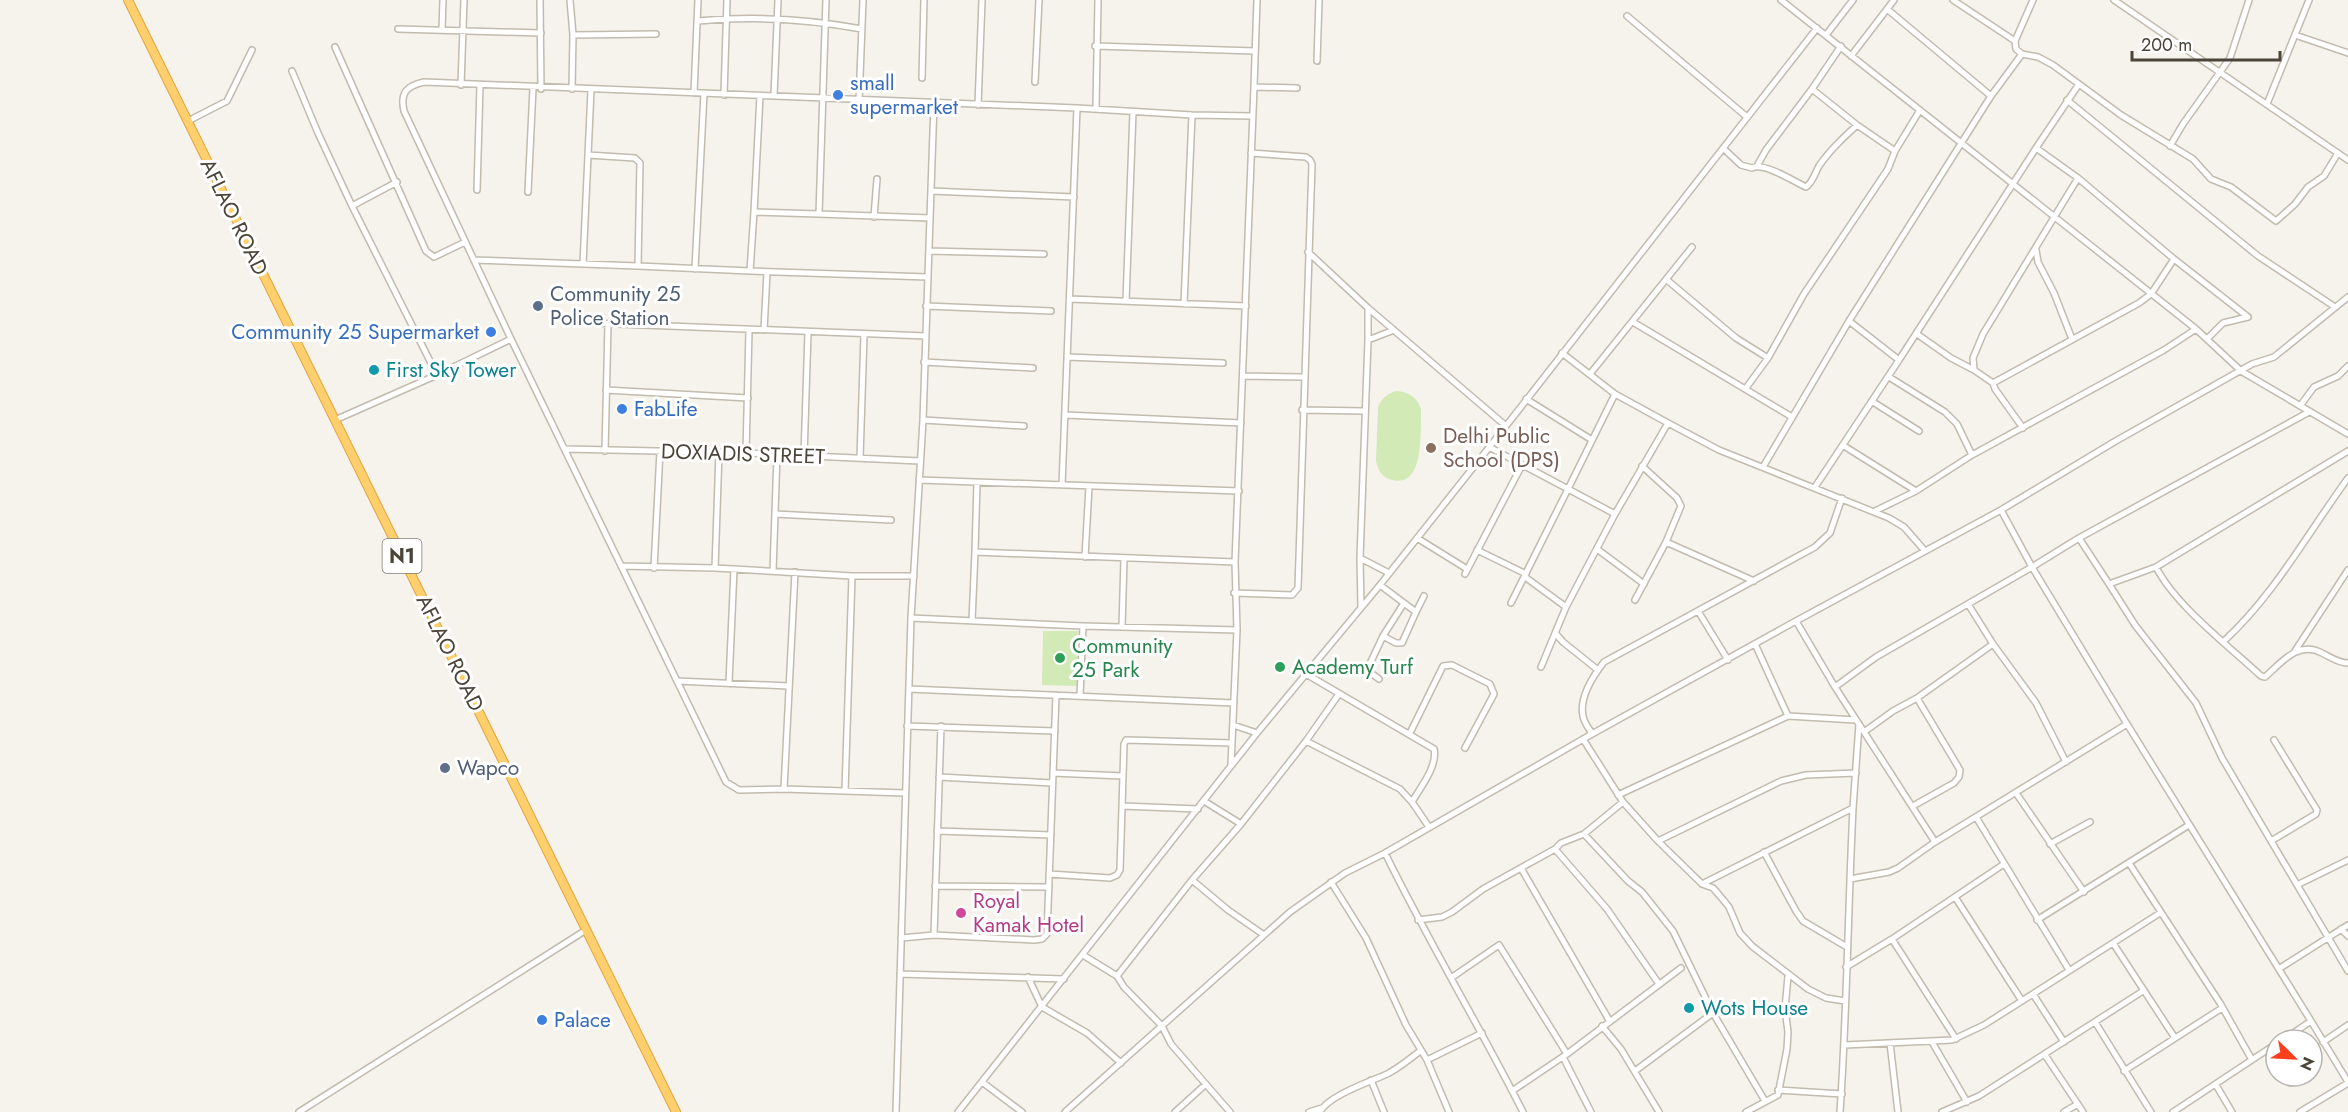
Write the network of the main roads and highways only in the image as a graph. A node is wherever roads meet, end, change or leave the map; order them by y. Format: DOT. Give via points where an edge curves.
graph roads {
  1 [pos="128,0"];
  2 [pos="676,1112"];
  1 -- 2 [label="highway, AFLAO ROAD / N1"];
}
